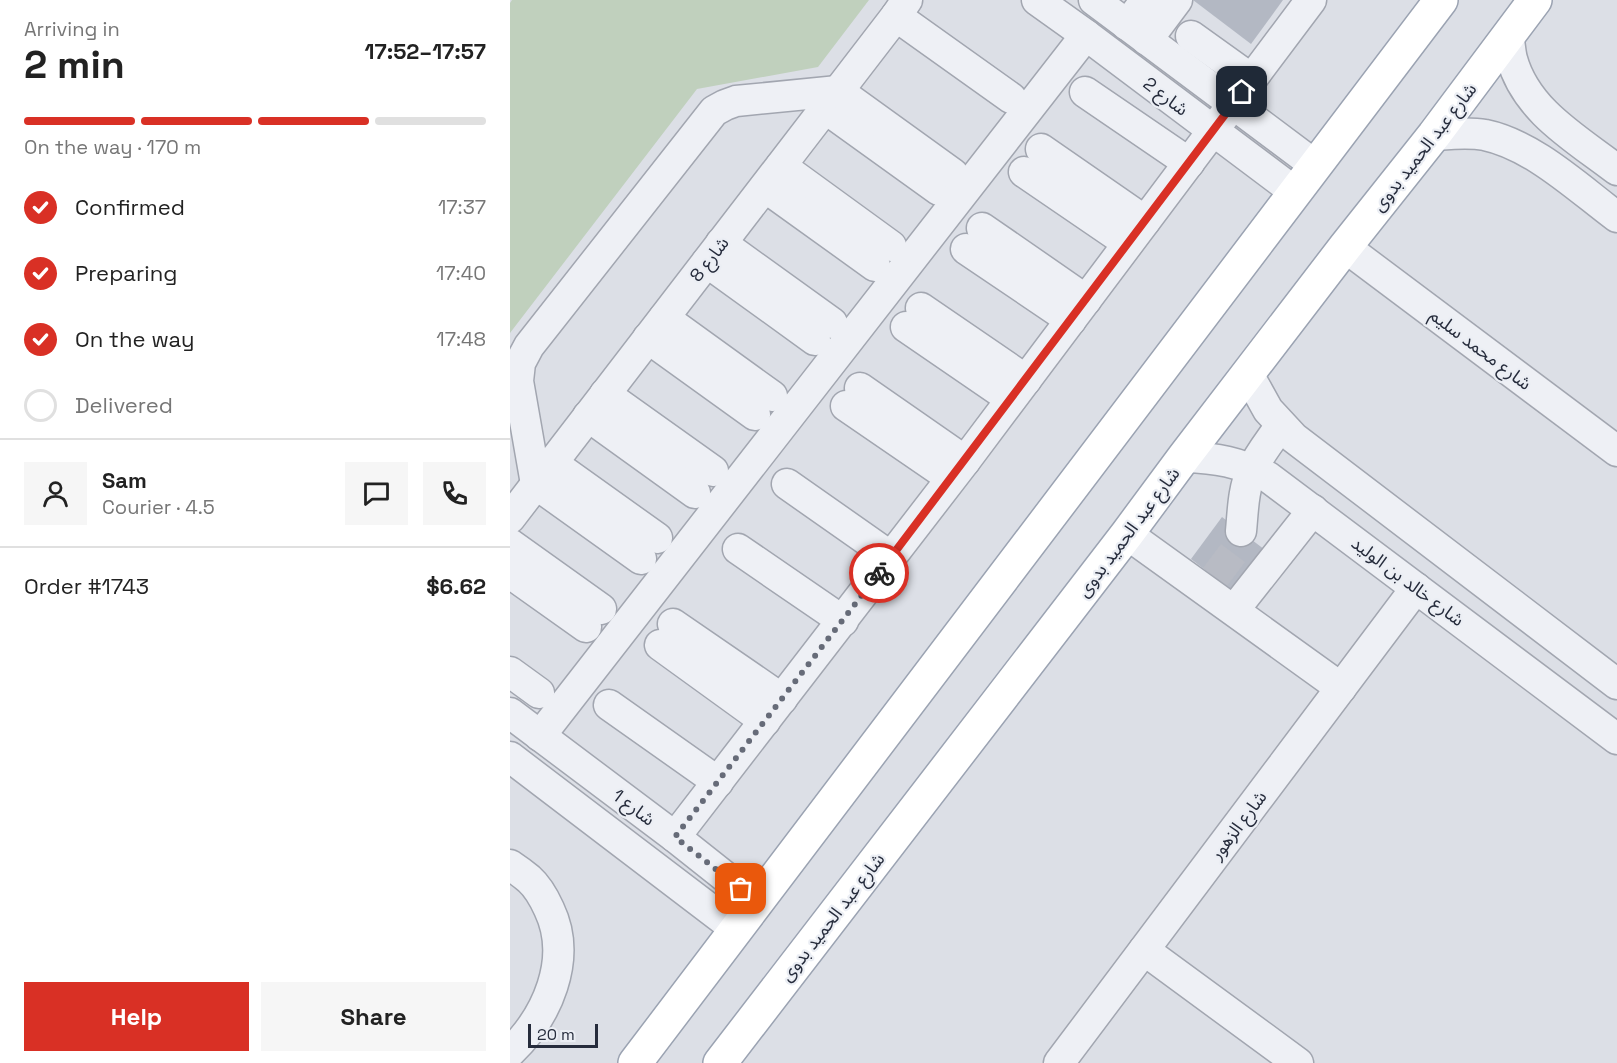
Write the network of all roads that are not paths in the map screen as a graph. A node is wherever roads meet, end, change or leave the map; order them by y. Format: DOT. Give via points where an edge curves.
graph roads {
  1 [pos="1037,0"];
  2 [pos="1094,0"];
  3 [pos="1146,0"];
  4 [pos="1176,0"];
  5 [pos="1311,0"];
  6 [pos="1441,0"];
  7 [pos="1535,0"];
  8 [pos="896,16"];
  9 [pos="1137,32"];
  10 [pos="1086,35"];
  11 [pos="1191,36"];
  12 [pos="1508,36"];
  13 [pos="1251,79"];
  14 [pos="1085,92"];
  15 [pos="832,100"];
  16 [pos="1233,104"];
  17 [pos="1004,106"];
  18 [pos="1543,112"];
  19 [pos="1213,131"];
  20 [pos="1434,135"];
  21 [pos="1522,148"];
  22 [pos="1032,161"];
  23 [pos="1189,163"];
  24 [pos="1316,166"];
  25 [pos="1617,170"];
  26 [pos="772,176"];
  27 [pos="946,182"];
  28 [pos="1295,192"];
  29 [pos="1617,217"];
  30 [pos="1137,232"];
  31 [pos="974,238"];
  32 [pos="1345,247"];
  33 [pos="714,253"];
  34 [pos="883,256"];
  35 [pos="1078,310"];
  36 [pos="914,317"];
  37 [pos="656,328"];
  38 [pos="824,332"];
  39 [pos="1248,374"];
  40 [pos="1018,390"];
  41 [pos="853,397"];
  42 [pos="597,405"];
  43 [pos="764,405"];
  44 [pos="1281,425"];
  45 [pos="1617,451"];
  46 [pos="1184,457"];
  47 [pos="958,469"];
  48 [pos="1252,469"];
  49 [pos="544,473"];
  50 [pos="793,477"];
  51 [pos="704,482"];
  52 [pos="1313,510"];
  53 [pos="510,518"];
  54 [pos="1241,531"];
  55 [pos="1127,534"];
  56 [pos="510,544"];
  57 [pos="649,548"];
  58 [pos="897,549"];
  59 [pos="732,557"];
  60 [pos="510,573"];
  61 [pos="1416,588"];
  62 [pos="1234,610"];
  63 [pos="836,629"];
  64 [pos="666,634"];
  65 [pos="510,672"];
  66 [pos="1617,684"];
  67 [pos="1341,688"];
  68 [pos="539,693"];
  69 [pos="609,705"];
  70 [pos="774,710"];
  71 [pos="510,713"];
  72 [pos="540,736"];
  73 [pos="1617,739"];
  74 [pos="510,757"];
  75 [pos="718,782"];
  76 [pos="675,837"];
  77 [pos="510,865"];
  78 [pos="757,902"];
  79 [pos="736,929"];
  80 [pos="1144,950"];
  81 [pos="510,1052"];
  82 [pos="1072,1058"];
  83 [pos="727,1060"];
  84 [pos="635,1063"];
  85 [pos="1298,1063"];
  1 -- 10 [label="street, شارع 2"];
  2 -- 9 [label="street, شارع 2"];
  3 -- 9 [label="street"];
  4 -- 9 [label="street"];
  5 -- 13 [label="street"];
  6 -- 24 [label="main road"];
  7 -- 12 [label="main road, شارع عبد الحميد بدوى"];
  8 -- 15 [label="street, شارع 8"];
  8 -- 17 [label="street"];
  9 -- 16 [label="street, شارع 2"];
  10 -- 19 [label="street, شارع 2"];
  10 -- 72 [label="street"];
  11 -- 13 [label="street"];
  12 -- 18 [label="street" via="1519,77"];
  12 -- 20 [label="main road, شارع عبد الحميد بدوى"];
  13 -- 16 [label="street"];
  14 -- 23 [label="street"];
  15 -- 26 [label="street, شارع 8"];
  15 -- 27 [label="street"];
  15 -- 49 [label="street" via="736,100 714,111 529,346 520,363 518,381"];
  16 -- 19 [label="street"];
  16 -- 24 [label="street, شارع 2"];
  18 -- 21 [label="street" via="1525,120 1520,128"];
  18 -- 25 [label="street"];
  19 -- 23 [label="street"];
  19 -- 28 [label="street, شارع 2"];
  20 -- 21 [label="street" via="1484,135"];
  20 -- 32 [label="main road, شارع عبد الحميد بدوى"];
  21 -- 29 [label="street"];
  22 -- 30 [label="street"];
  23 -- 30 [label="street"];
  24 -- 28 [label="main road"];
  26 -- 33 [label="street, شارع 8"];
  26 -- 34 [label="street"];
  28 -- 78 [label="main road"];
  30 -- 35 [label="street"];
  31 -- 35 [label="street"];
  32 -- 39 [label="main road, شارع عبد الحميد بدوى"];
  32 -- 45 [label="street, شارع محمد سليم"];
  33 -- 37 [label="street, شارع 8"];
  33 -- 38 [label="street"];
  35 -- 40 [label="street"];
  36 -- 40 [label="street"];
  37 -- 42 [label="street, شارع 8"];
  37 -- 43 [label="street"];
  39 -- 44 [label="street"];
  39 -- 46 [label="main road, شارع عبد الحميد بدوى"];
  40 -- 47 [label="street"];
  41 -- 47 [label="street"];
  42 -- 49 [label="street, شارع 8"];
  42 -- 51 [label="street"];
  44 -- 48 [label="street"];
  44 -- 66 [label="street" via="1311,452"];
  46 -- 48 [label="street, شارع خالد بن الوليد" via="1211,458"];
  46 -- 55 [label="main road, شارع عبد الحميد بدوى"];
  47 -- 58 [label="street"];
  48 -- 52 [label="street, شارع خالد بن الوليد"];
  48 -- 54 [label="street"];
  49 -- 53 [label="street, شارع 8"];
  49 -- 57 [label="street"];
  50 -- 58 [label="street"];
  52 -- 61 [label="street, شارع خالد بن الوليد"];
  52 -- 62 [label="street"];
  55 -- 62 [label="street" via="1210,583"];
  55 -- 83 [label="main road, شارع عبد الحميد بدوى"];
  56 -- 60 [label="street" via="593,618"];
  58 -- 63 [label="street"];
  59 -- 63 [label="street"];
  61 -- 67 [label="street, شارع الزهور"];
  61 -- 73 [label="street, شارع خالد بن الوليد"];
  62 -- 67 [label="street"];
  63 -- 70 [label="street"];
  64 -- 70 [label="street"];
  65 -- 68 [label="street"];
  67 -- 80 [label="street, شارع الزهور"];
  69 -- 75 [label="street"];
  70 -- 75 [label="street"];
  71 -- 72 [label="street, شارع 1"];
  72 -- 76 [label="street, شارع 1"];
  74 -- 79 [label="street, شارع 1"];
  75 -- 76 [label="street"];
  76 -- 78 [label="street, شارع 1"];
  77 -- 81 [label="street" via="544,897 558,940 558,962 537,1019"];
  78 -- 79 [label="main road"];
  79 -- 84 [label="main road"];
  80 -- 82 [label="street, شارع الزهور"];
  80 -- 85 [label="street"];
}
